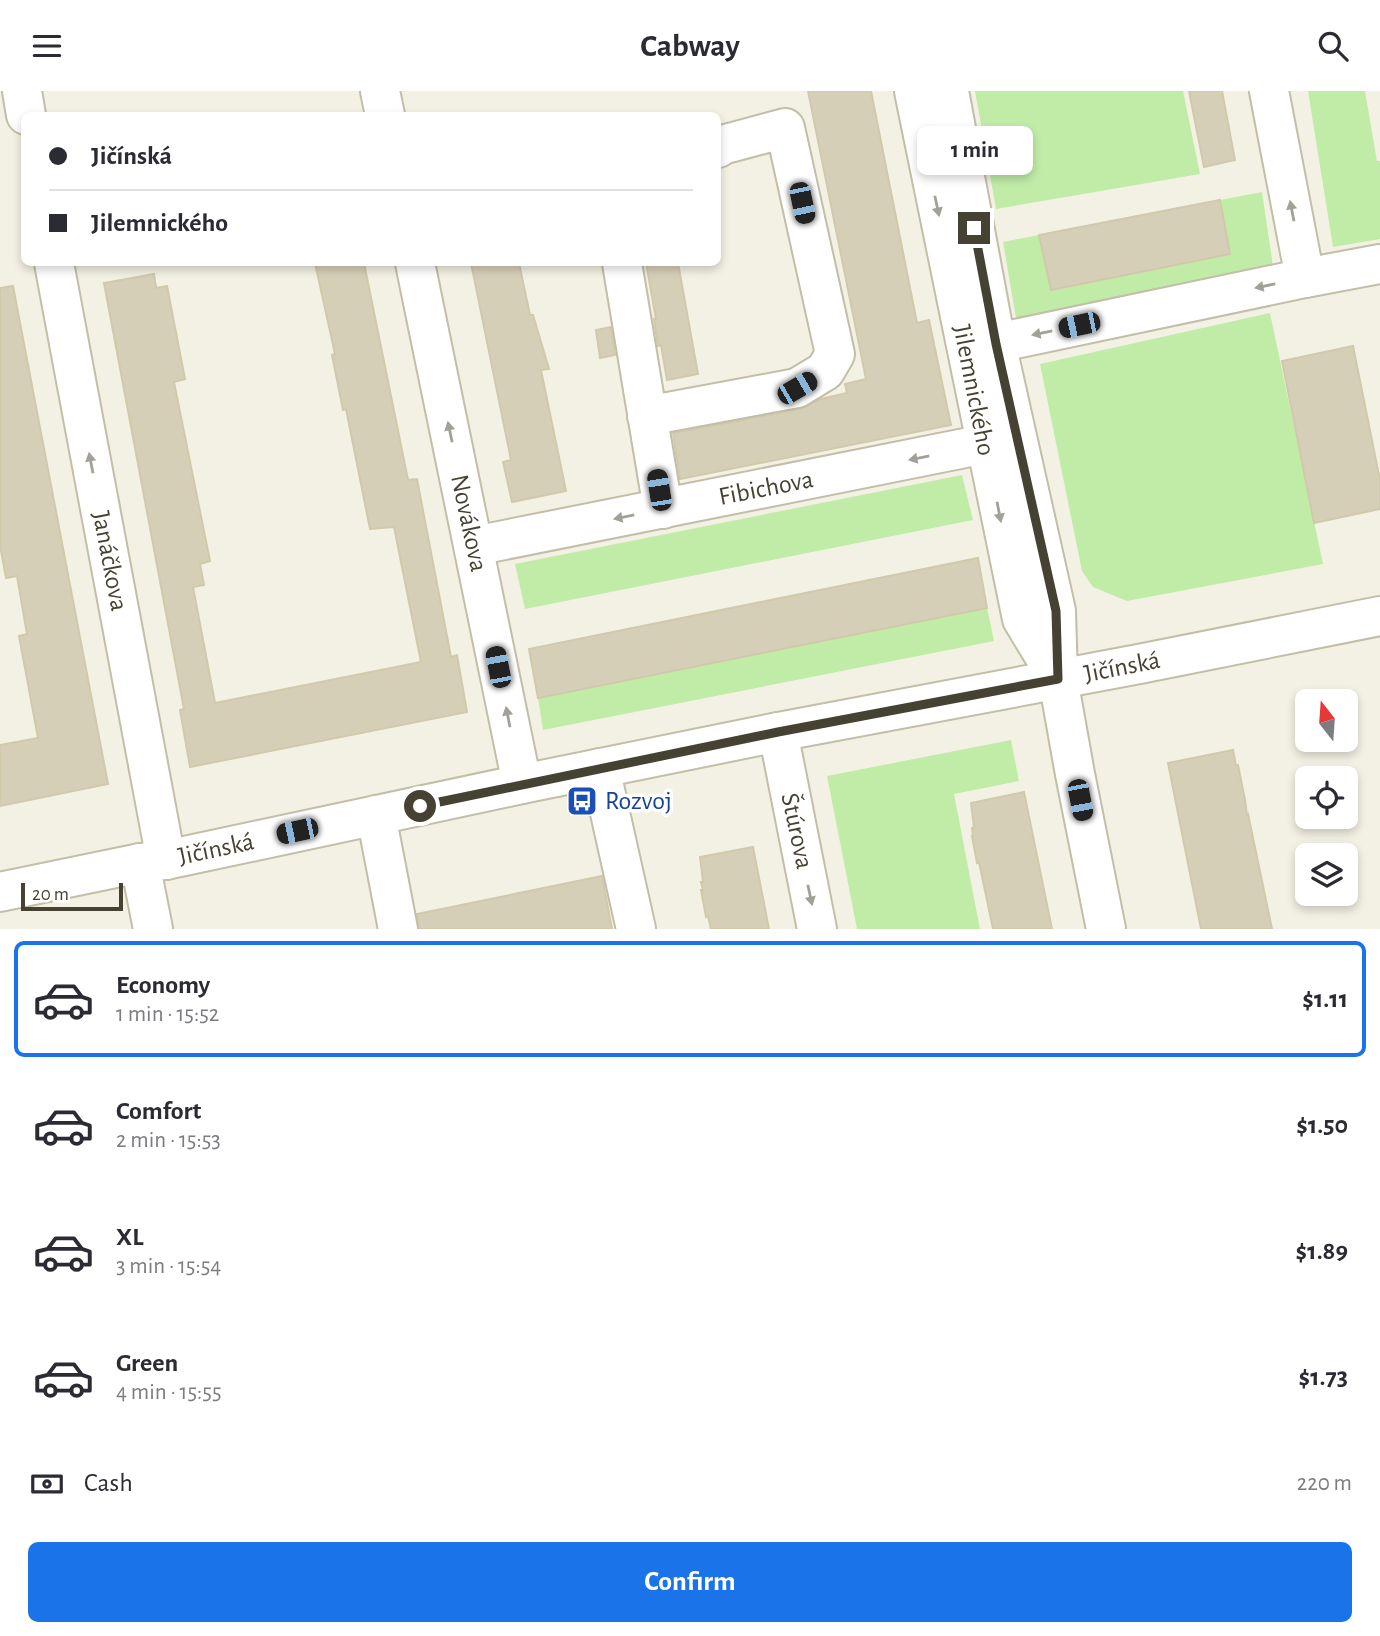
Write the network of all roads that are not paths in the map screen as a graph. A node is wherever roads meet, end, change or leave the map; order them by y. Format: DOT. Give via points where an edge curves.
graph roads {
  1 [pos="22,91"];
  2 [pos="380,91"];
  3 [pos="914,91"];
  4 [pos="949,91"];
  5 [pos="1269,91"];
  6 [pos="26,112"];
  7 [pos="384,112"];
  8 [pos="721,146"];
  9 [pos="1380,264"];
  10 [pos="55,266"];
  11 [pos="416,266"];
  12 [pos="622,266"];
  13 [pos="1305,278"];
  14 [pos="996,344"];
  15 [pos="647,417"];
  16 [pos="1001,442"];
  17 [pos="663,509"];
  18 [pos="474,547"];
  19 [pos="1380,616"];
  20 [pos="1058,679"];
  21 [pos="778,732"];
  22 [pos="600,768"];
  23 [pos="522,784"];
  24 [pos="376,815"];
  25 [pos="153,861"];
  26 [pos="0,892"];
  27 [pos="153,929"];
  28 [pos="398,929"];
  29 [pos="636,929"];
  30 [pos="817,929"];
  31 [pos="1106,929"];
  1 -- 6 [label="street"];
  2 -- 7 [label="street"];
  3 -- 16 [label="street, Jilemnického, one-way"];
  4 -- 14 [label="street, Jilemnického"];
  13 -- 5 [label="street, one-way"];
  8 -- 15 [label="street" via="785,128 835,354 825,372 797,388"];
  9 -- 13 [label="street"];
  25 -- 10 [label="street, Janáčkova, one-way" via="135,699"];
  18 -- 11 [label="street, Novákova, one-way"];
  12 -- 15 [label="street"];
  13 -- 14 [label="street, one-way"];
  14 -- 16 [label="street, Jilemnického"];
  15 -- 17 [label="street"];
  16 -- 17 [label="street, Fibichova, one-way"];
  16 -- 20 [label="street, Jilemnického" via="1022,619"];
  17 -- 18 [label="street, Fibichova, one-way"];
  23 -- 18 [label="street, Novákova, one-way"];
  19 -- 20 [label="street, Jičínská"];
  20 -- 21 [label="street, Jičínská"];
  20 -- 31 [label="street, Jilemnického"];
  21 -- 22 [label="street, Jičínská"];
  21 -- 30 [label="street, Štúrova, one-way"];
  22 -- 23 [label="street, Jičínská"];
  22 -- 29 [label="street"];
  23 -- 24 [label="street, Jičínská"];
  24 -- 25 [label="street, Jičínská"];
  24 -- 28 [label="street"];
  25 -- 26 [label="street, Jičínská"];
  25 -- 27 [label="street, Janáčkova"];
}
